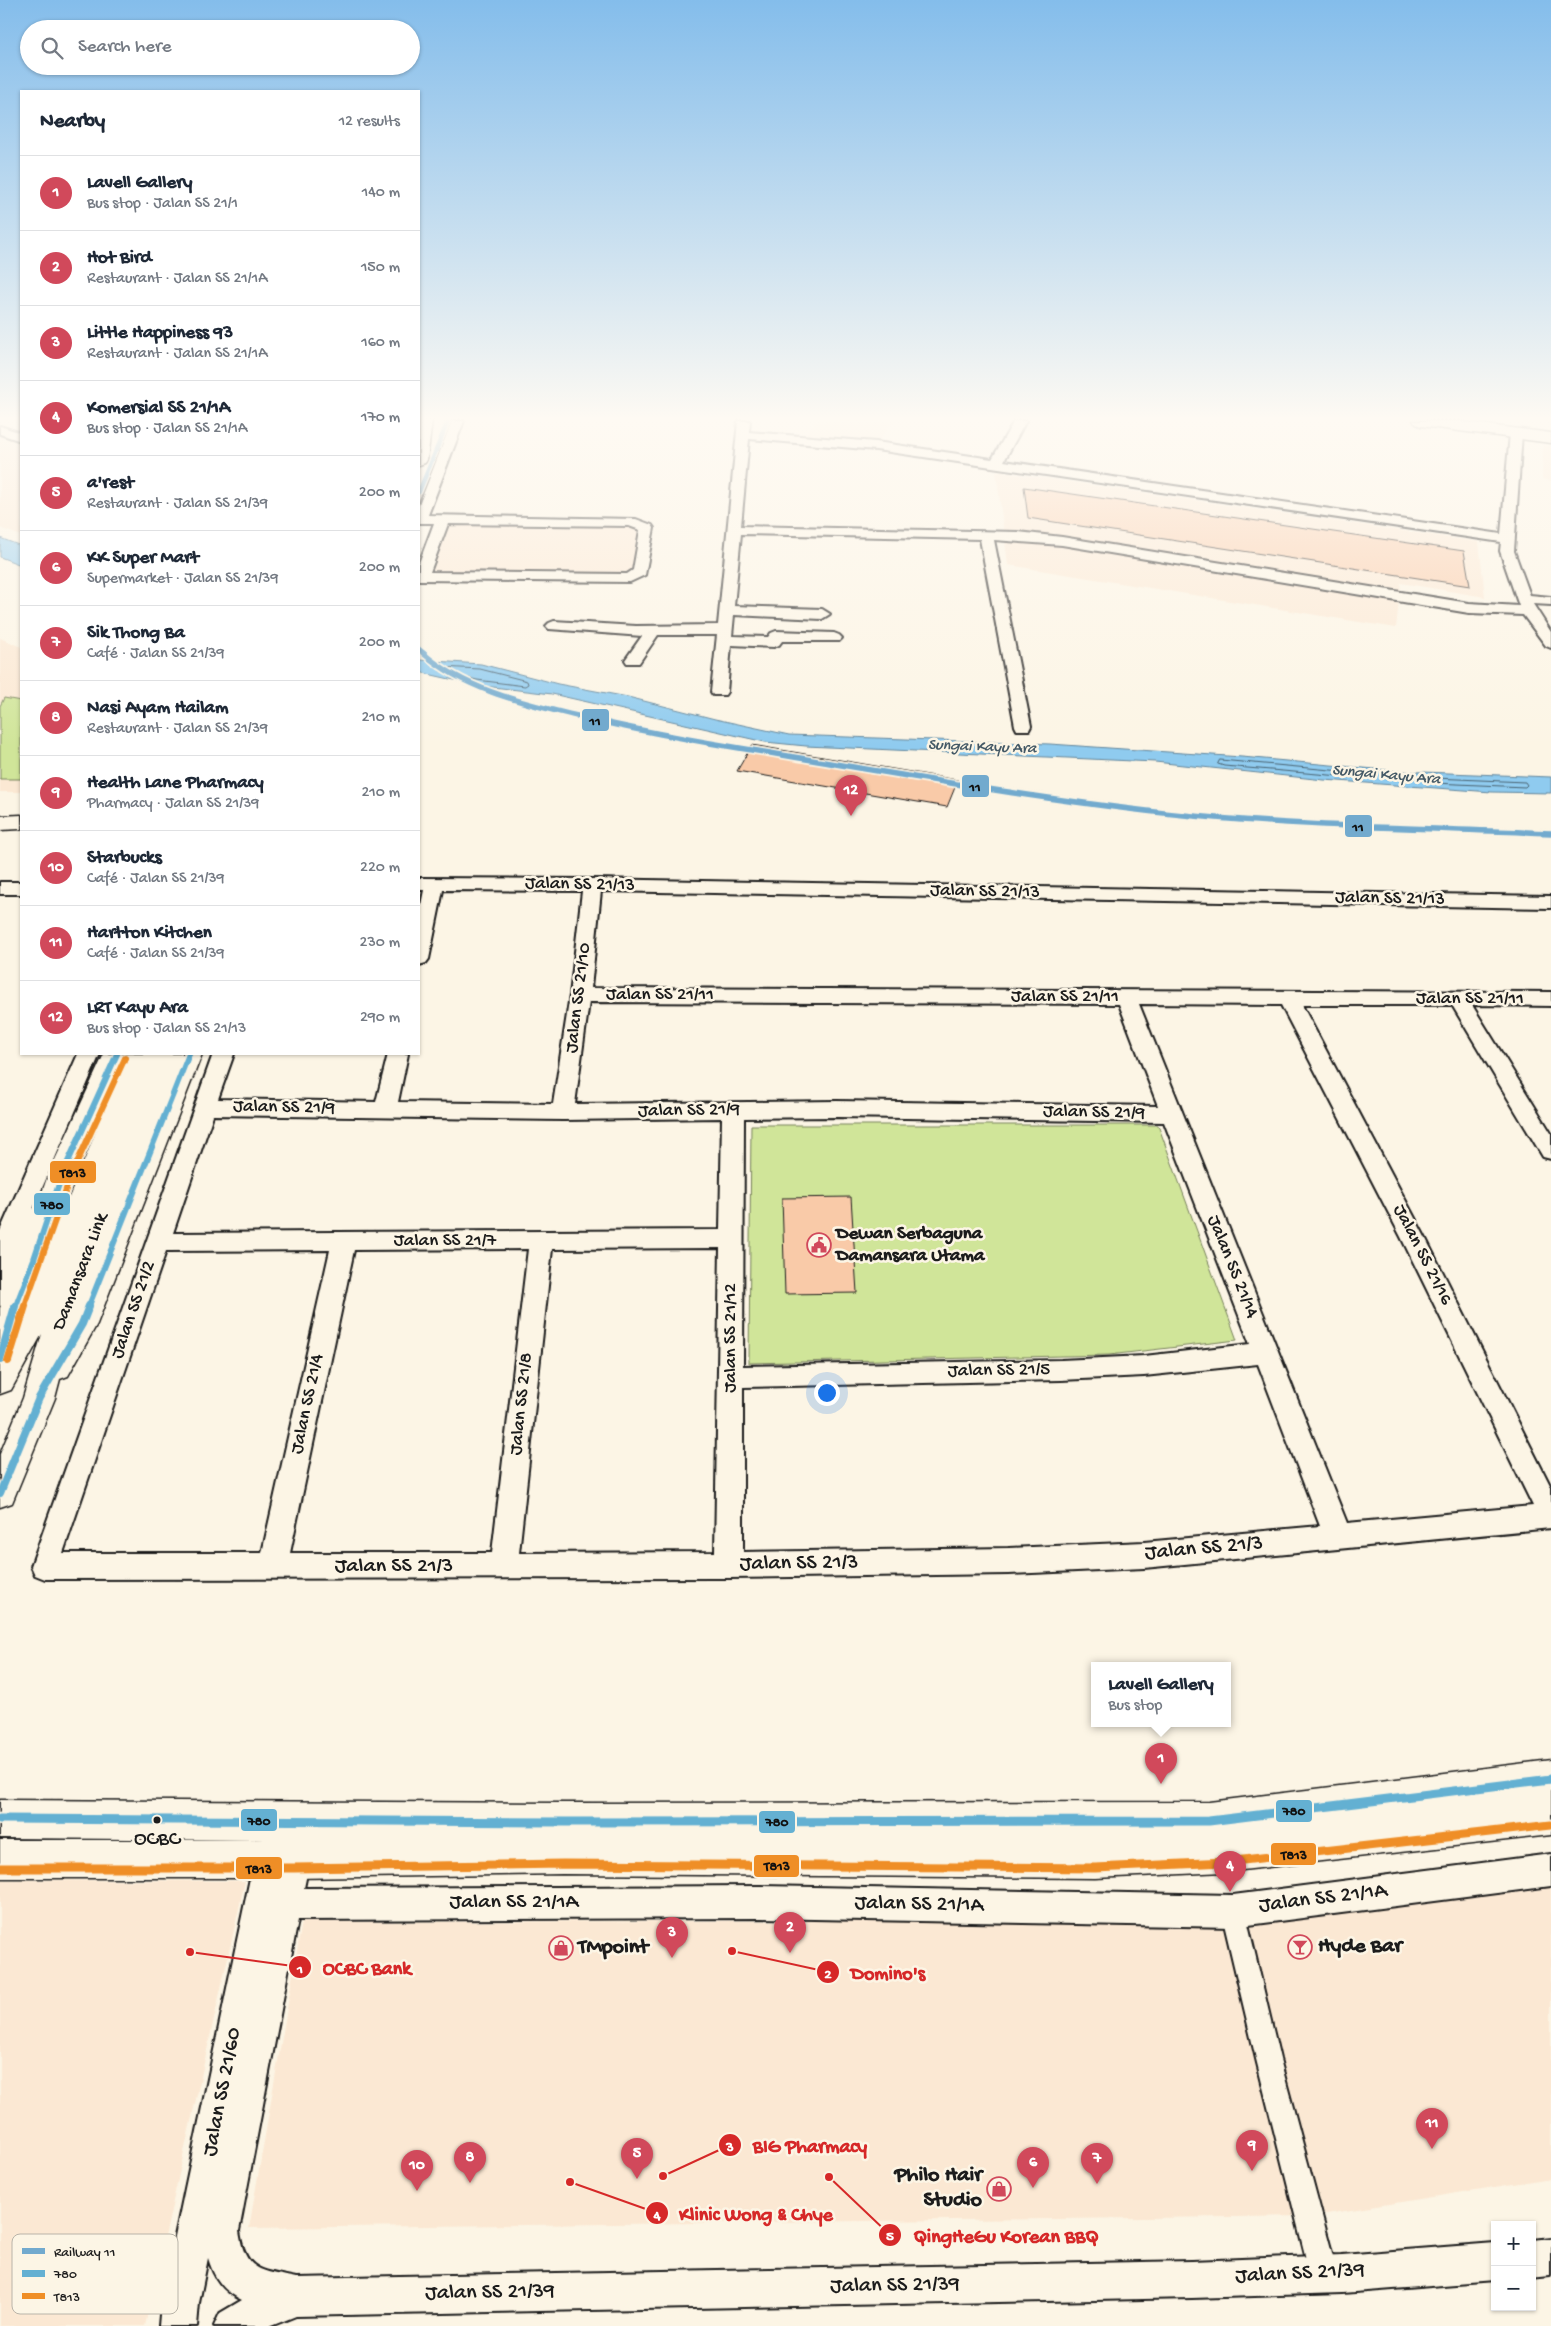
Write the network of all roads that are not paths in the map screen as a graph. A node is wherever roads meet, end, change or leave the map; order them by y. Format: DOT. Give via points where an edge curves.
graph roads {
  1 [pos="438,530"];
  2 [pos="647,530"];
  3 [pos="734,530"];
  4 [pos="1450,530"];
  5 [pos="1509,530"];
  6 [pos="986,535"];
  7 [pos="1508,538"];
  8 [pos="1551,601"];
  9 [pos="1526,605"];
  10 [pos="728,610"];
  11 [pos="822,614"];
  12 [pos="554,626"];
  13 [pos="653,631"];
  14 [pos="726,635"];
  15 [pos="834,638"];
  16 [pos="1551,643"];
  17 [pos="633,660"];
  18 [pos="719,692"];
  19 [pos="1023,726"];
  20 [pos="0,806"];
  21 [pos="20,806"];
  22 [pos="20,822"];
  23 [pos="0,823"];
  24 [pos="427,884"];
  25 [pos="592,885"];
  26 [pos="0,888"];
  27 [pos="20,888"];
  28 [pos="1550,903"];
  29 [pos="420,950"];
  30 [pos="580,995"];
  31 [pos="1126,997"];
  32 [pos="1288,998"];
  33 [pos="1458,999"];
  34 [pos="1551,999"];
  35 [pos="89,1055"];
  36 [pos="117,1055"];
  37 [pos="141,1055"];
  38 [pos="167,1055"];
  39 [pos="189,1055"];
  40 [pos="223,1055"];
  41 [pos="398,1055"];
  42 [pos="205,1107"];
  43 [pos="385,1109"];
  44 [pos="733,1110"];
  45 [pos="563,1112"];
  46 [pos="1172,1114"];
  47 [pos="1551,1151"];
  48 [pos="62,1175"];
  49 [pos="732,1239"];
  50 [pos="344,1241"];
  51 [pos="541,1241"];
  52 [pos="158,1242"];
  53 [pos="0,1258"];
  54 [pos="0,1296"];
  55 [pos="46,1324"];
  56 [pos="1266,1353"];
  57 [pos="0,1359"];
  58 [pos="730,1377"];
  59 [pos="0,1381"];
  60 [pos="39,1398"];
  61 [pos="0,1493"];
  62 [pos="1551,1515"];
  63 [pos="1338,1536"];
  64 [pos="45,1566"];
  65 [pos="504,1566"];
  66 [pos="729,1566"];
  67 [pos="273,1567"];
  68 [pos="1551,1779"];
  69 [pos="1551,1816"];
  70 [pos="0,1819"];
  71 [pos="0,1859"];
  72 [pos="282,1859"];
  73 [pos="1551,1870"];
  74 [pos="284,1904"];
  75 [pos="1233,1911"];
  76 [pos="221,2231"];
  77 [pos="1551,2257"];
  78 [pos="1536,2259"];
  79 [pos="1491,2262"];
  80 [pos="1324,2275"];
  81 [pos="296,2297"];
  82 [pos="178,2326"];
  83 [pos="232,2326"];
  1 -- 2 [label="street" via="421,576 630,578 640,572"];
  3 -- 6 [label="street"];
  3 -- 10 [label="street"];
  4 -- 7 [label="street"];
  5 -- 7 [label="street"];
  6 -- 9 [label="street" via="1062,541 1469,608"];
  6 -- 19 [label="street"];
  7 -- 9 [label="street" via="1507,551"];
  8 -- 9 [label="street"];
  9 -- 16 [label="street"];
  10 -- 11 [label="street"];
  10 -- 14 [label="street"];
  12 -- 13 [label="street"];
  13 -- 14 [label="street"];
  13 -- 17 [label="street"];
  14 -- 15 [label="street" via="774,642 776,636"];
  14 -- 18 [label="street"];
  20 -- 21 [label="main road"];
  22 -- 23 [label="main road"];
  24 -- 25 [label="street, Jalan SS 21/13"];
  24 -- 29 [label="street"];
  25 -- 28 [label="street, Jalan SS 21/13"];
  25 -- 30 [label="street, Jalan SS 21/10"];
  26 -- 27 [label="street"];
  30 -- 31 [label="street, Jalan SS 21/11"];
  30 -- 45 [label="street, Jalan SS 21/10"];
  31 -- 32 [label="street, Jalan SS 21/11"];
  31 -- 46 [label="street, Jalan SS 21/14"];
  32 -- 33 [label="street, Jalan SS 21/11"];
  32 -- 62 [label="street, Jalan SS 21/16" via="1410,1232"];
  33 -- 34 [label="street, Jalan SS 21/11"];
  33 -- 47 [label="street"];
  35 -- 53 [label="street"];
  36 -- 48 [label="main road"];
  37 -- 55 [label="main road, Damansara Link"];
  38 -- 55 [label="main road, Damansara Link"];
  39 -- 60 [label="main road" via="82,1324"];
  40 -- 42 [label="street, Jalan SS 21/2"];
  41 -- 43 [label="street"];
  42 -- 43 [label="street, Jalan SS 21/9"];
  42 -- 52 [label="street, Jalan SS 21/2"];
  43 -- 45 [label="street, Jalan SS 21/9"];
  44 -- 45 [label="street, Jalan SS 21/9"];
  44 -- 46 [label="street, Jalan SS 21/9"];
  44 -- 49 [label="street, Jalan SS 21/12"];
  46 -- 56 [label="street, Jalan SS 21/14"];
  48 -- 54 [label="street"];
  48 -- 57 [label="main road" via="8,1323"];
  49 -- 51 [label="street, Jalan SS 21/7"];
  49 -- 58 [label="street, Jalan SS 21/12"];
  50 -- 51 [label="street, Jalan SS 21/7"];
  50 -- 52 [label="street, Jalan SS 21/7"];
  50 -- 67 [label="street, Jalan SS 21/4"];
  51 -- 65 [label="street, Jalan SS 21/8"];
  52 -- 64 [label="street, Jalan SS 21/2"];
  55 -- 59 [label="main road, Damansara Link"];
  55 -- 60 [label="main road, Damansara Link"];
  56 -- 58 [label="street, Jalan SS 21/5" via="1070,1370"];
  56 -- 63 [label="street, Jalan SS 21/14"];
  58 -- 66 [label="street, Jalan SS 21/12"];
  60 -- 61 [label="main road, Damansara Link"];
  62 -- 63 [label="street, Jalan SS 21/3"];
  63 -- 66 [label="street, Jalan SS 21/3" via="1144,1556"];
  64 -- 67 [label="street, Jalan SS 21/3"];
  65 -- 66 [label="street, Jalan SS 21/3"];
  65 -- 67 [label="street, Jalan SS 21/3"];
  68 -- 70 [label="main road" via="1209,1821"];
  69 -- 72 [label="main road" via="1225,1853 1095,1858 563,1855"];
  71 -- 72 [label="main road"];
  72 -- 74 [label="street, Jalan SS 21/60"];
  72 -- 82 [label="street, Jalan SS 21/60" via="180,2303"];
  73 -- 75 [label="street, Jalan SS 21/1A"];
  74 -- 75 [label="street, Jalan SS 21/1A" via="761,1902"];
  74 -- 76 [label="street, Jalan SS 21/60"];
  75 -- 80 [label="street"];
  76 -- 81 [label="street, Jalan SS 21/39" via="222,2250 232,2273 257,2287"];
  77 -- 78 [label="street"];
  79 -- 80 [label="street, Jalan SS 21/39"];
  80 -- 81 [label="street, Jalan SS 21/39" via="1061,2284"];
  81 -- 83 [label="street, Jalan SS 21/39" via="248,2316"];
}
